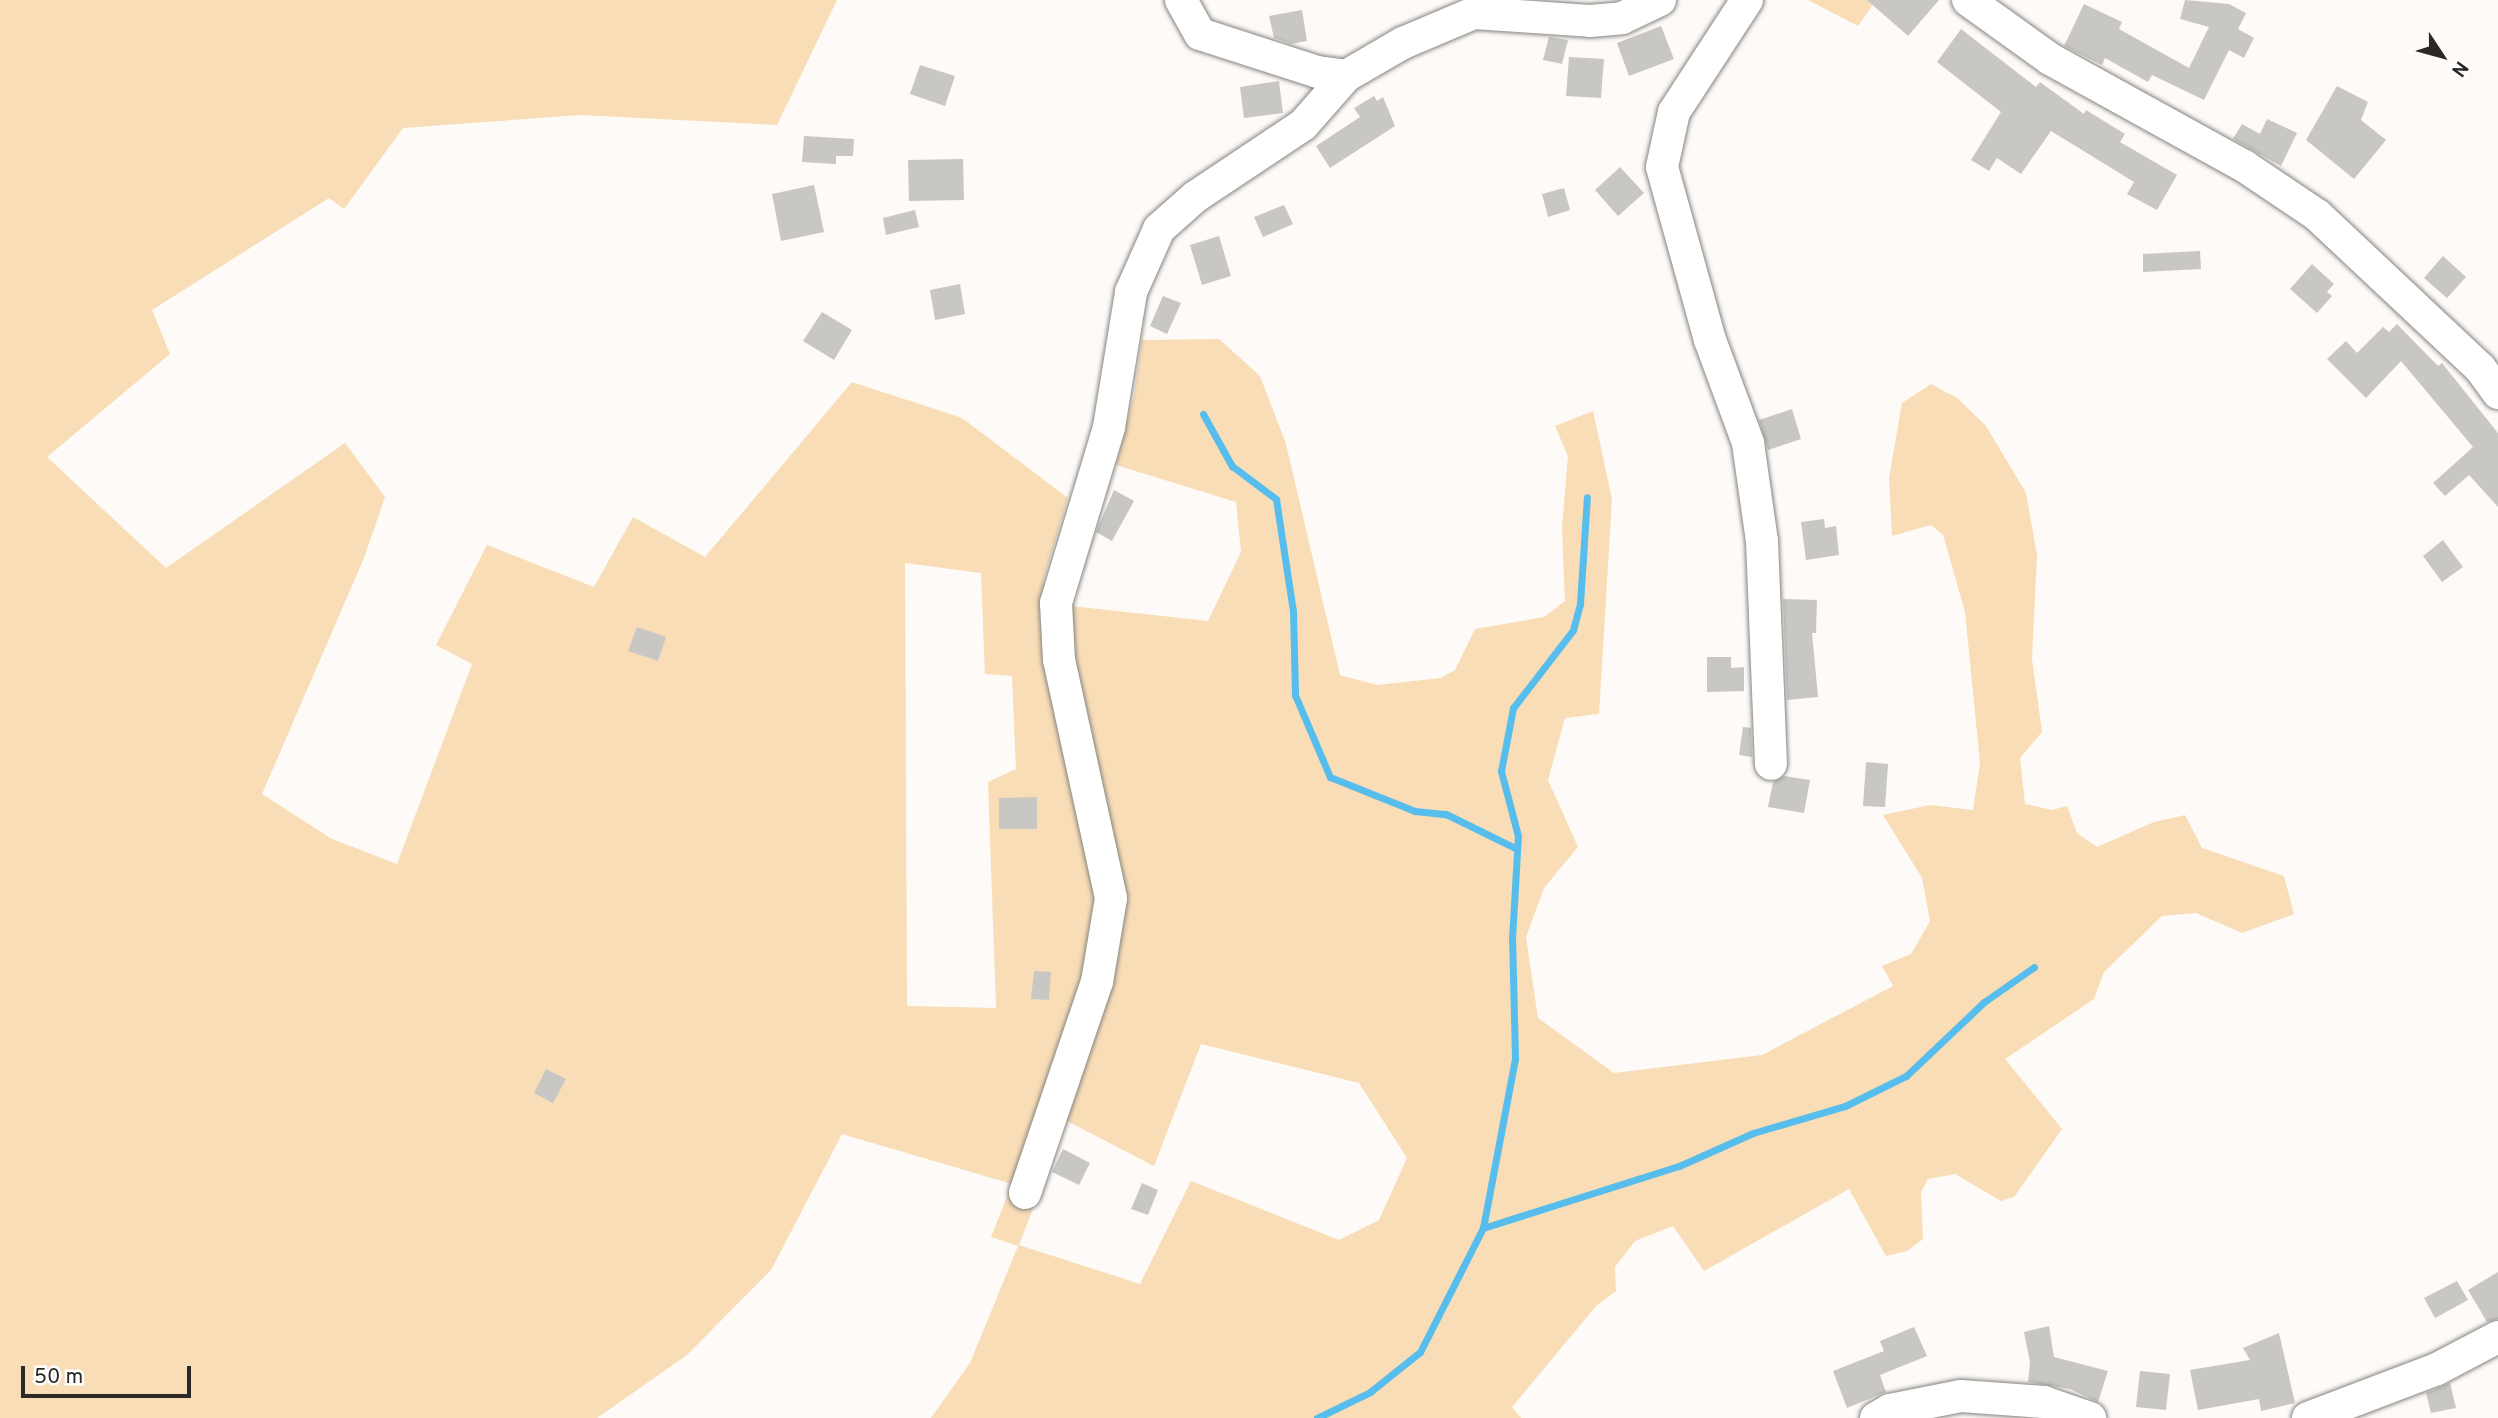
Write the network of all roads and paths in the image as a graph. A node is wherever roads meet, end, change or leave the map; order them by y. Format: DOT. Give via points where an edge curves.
graph roads {
  1 [pos="1181,0"];
  2 [pos="1660,0"];
  3 [pos="1747,0"];
  4 [pos="1968,0"];
  5 [pos="1346,76"];
  6 [pos="2498,393"];
  7 [pos="1771,764"];
  8 [pos="1025,1193"];
  9 [pos="2498,1338"];
  10 [pos="1876,1418"];
  11 [pos="2090,1418"];
  12 [pos="2308,1418"];
  1 -- 5 [label="street" via="1200,34 1318,72"];
  2 -- 5 [label="street" via="1622,18 1590,21 1474,13 1403,43"];
  3 -- 7 [label="street" via="1674,113 1662,167 1706,327 1748,443 1762,541"];
  4 -- 6 [label="street" via="2050,59 2245,166 2317,215 2480,368"];
  5 -- 8 [label="street" via="1303,125 1195,197 1159,229 1131,292 1109,427 1056,603 1059,660 1111,898 1097,982"];
  9 -- 12 [label="street" via="2437,1369"];
  10 -- 11 [label="street" via="1890,1410 1961,1396 2044,1402"];
}
